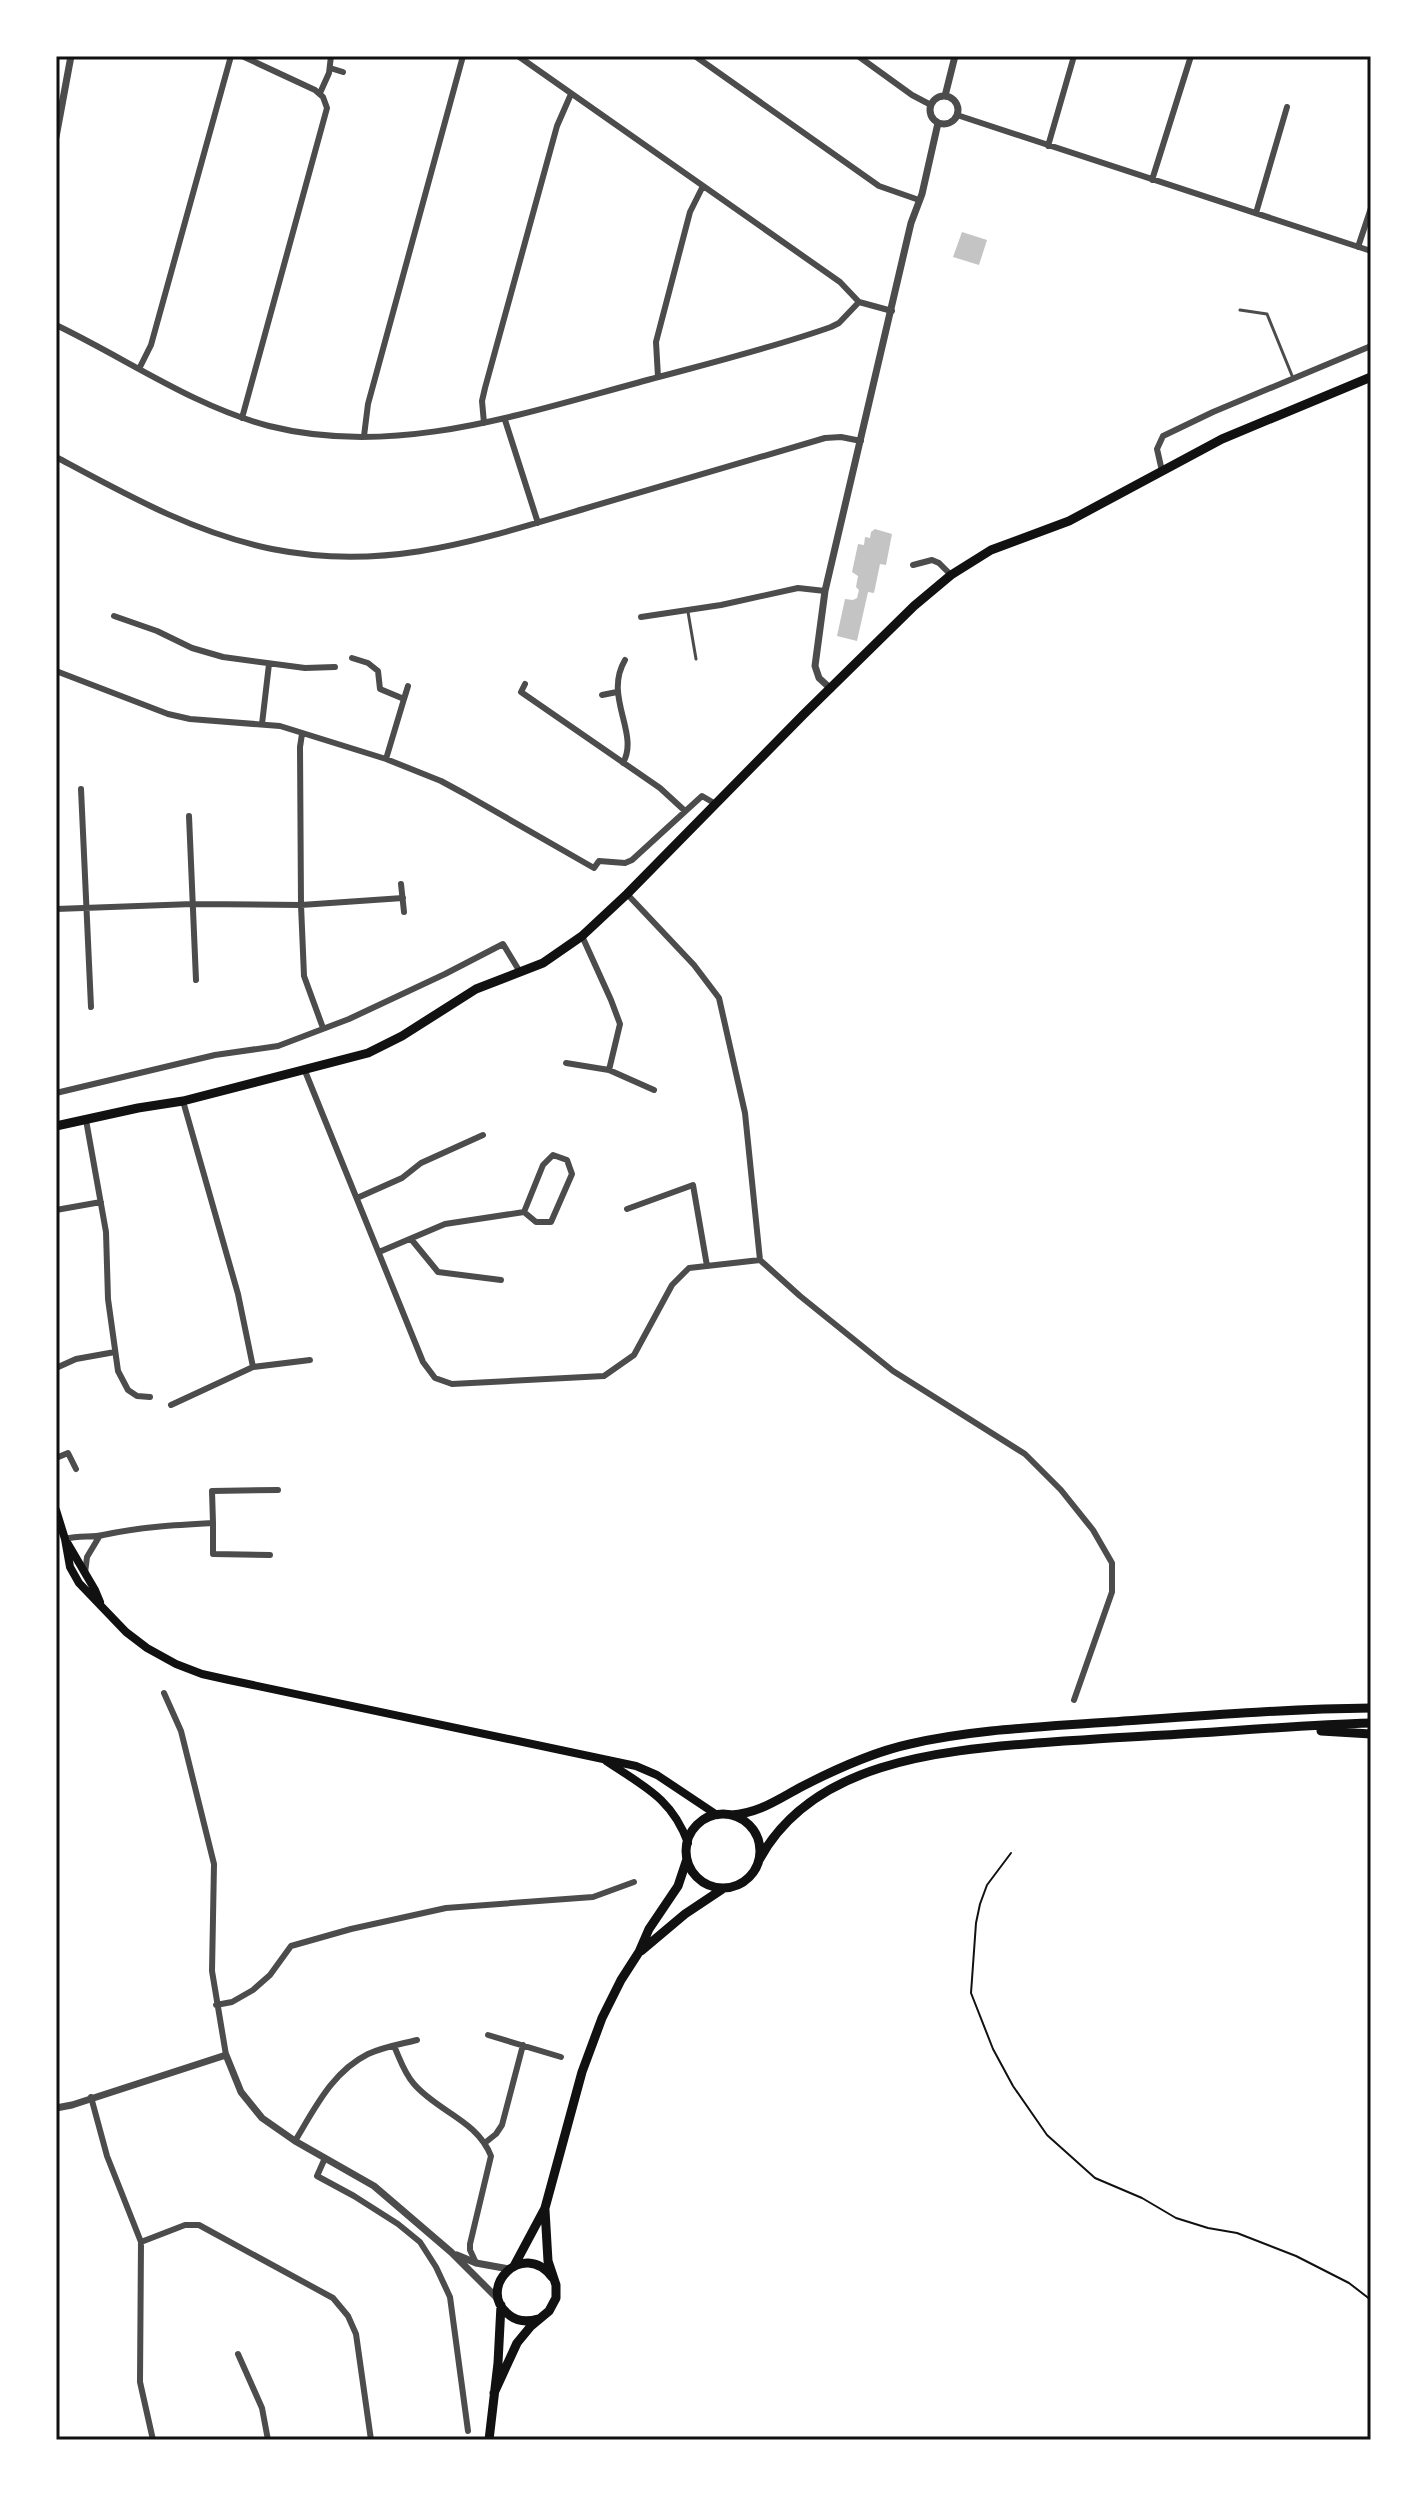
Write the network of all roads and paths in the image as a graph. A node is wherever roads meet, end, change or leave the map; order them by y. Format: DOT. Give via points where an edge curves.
graph roads {
  1 [pos="71,56"];
  2 [pos="231,56"];
  3 [pos="242,56"];
  4 [pos="331,56"];
  5 [pos="463,56"];
  6 [pos="518,56"];
  7 [pos="695,56"];
  8 [pos="858,56"];
  9 [pos="955,56"];
  10 [pos="1074,56"];
  11 [pos="1191,56"];
  12 [pos="330,68"];
  13 [pos="343,72"];
  14 [pos="320,93"];
  15 [pos="571,94"];
  16 [pos="945,96"];
  17 [pos="931,105"];
  18 [pos="1287,107"];
  19 [pos="957,115"];
  20 [pos="938,123"];
  21 [pos="56,137"];
  22 [pos="1048,146"];
  23 [pos="1152,180"];
  24 [pos="703,186"];
  25 [pos="919,200"];
  26 [pos="1371,208"];
  27 [pos="1256,213"];
  28 [pos="1358,247"];
  29 [pos="1371,251"];
  30 [pos="859,302"];
  31 [pos="1240,310"];
  32 [pos="892,311"];
  33 [pos="56,325"];
  34 [pos="1371,346"];
  35 [pos="139,369"];
  36 [pos="658,377"];
  37 [pos="1371,377"];
  38 [pos="1294,379"];
  39 [pos="242,418"];
  40 [pos="505,420"];
  41 [pos="484,423"];
  42 [pos="364,436"];
  43 [pos="861,441"];
  44 [pos="56,457"];
  45 [pos="1162,471"];
  46 [pos="538,523"];
  47 [pos="913,565"];
  48 [pos="951,575"];
  49 [pos="825,591"];
  50 [pos="653,606"];
  51 [pos="688,611"];
  52 [pos="654,615"];
  53 [pos="114,616"];
  54 [pos="641,617"];
  55 [pos="352,658"];
  56 [pos="696,659"];
  57 [pos="625,660"];
  58 [pos="269,664"];
  59 [pos="335,667"];
  60 [pos="56,671"];
  61 [pos="525,684"];
  62 [pos="408,686"];
  63 [pos="831,689"];
  64 [pos="617,692"];
  65 [pos="602,695"];
  66 [pos="404,699"];
  67 [pos="262,724"];
  68 [pos="302,734"];
  69 [pos="386,759"];
  70 [pos="623,763"];
  71 [pos="81,789"];
  72 [pos="714,803"];
  73 [pos="685,811"];
  74 [pos="189,816"];
  75 [pos="401,884"];
  76 [pos="627,894"];
  77 [pos="403,898"];
  78 [pos="193,904"];
  79 [pos="301,905"];
  80 [pos="56,909"];
  81 [pos="86,909"];
  82 [pos="404,912"];
  83 [pos="582,936"];
  84 [pos="520,972"];
  85 [pos="196,980"];
  86 [pos="91,1007"];
  87 [pos="323,1028"];
  88 [pos="566,1063"];
  89 [pos="609,1070"];
  90 [pos="305,1071"];
  91 [pos="654,1090"];
  92 [pos="56,1093"];
  93 [pos="183,1101"];
  94 [pos="86,1120"];
  95 [pos="56,1126"];
  96 [pos="483,1135"];
  97 [pos="357,1198"];
  98 [pos="101,1202"];
  99 [pos="627,1209"];
  100 [pos="56,1210"];
  101 [pos="524,1212"];
  102 [pos="411,1239"];
  103 [pos="379,1252"];
  104 [pos="760,1260"];
  105 [pos="707,1266"];
  106 [pos="501,1280"];
  107 [pos="115,1352"];
  108 [pos="310,1360"];
  109 [pos="253,1367"];
  110 [pos="56,1368"];
  111 [pos="150,1397"];
  112 [pos="171,1405"];
  113 [pos="56,1458"];
  114 [pos="76,1469"];
  115 [pos="278,1490"];
  116 [pos="56,1510"];
  117 [pos="213,1523"];
  118 [pos="99,1537"];
  119 [pos="65,1539"];
  120 [pos="270,1555"];
  121 [pos="85,1573"];
  122 [pos="100,1603"];
  123 [pos="164,1693"];
  124 [pos="1074,1700"];
  125 [pos="1371,1706"];
  126 [pos="1371,1723"];
  127 [pos="1286,1728"];
  128 [pos="1371,1734"];
  129 [pos="603,1759"];
  130 [pos="717,1815"];
  131 [pos="731,1815"];
  132 [pos="688,1843"];
  133 [pos="1011,1853"];
  134 [pos="687,1859"];
  135 [pos="759,1860"];
  136 [pos="634,1882"];
  137 [pos="724,1888"];
  138 [pos="639,1952"];
  139 [pos="216,2005"];
  140 [pos="488,2035"];
  141 [pos="417,2040"];
  142 [pos="523,2045"];
  143 [pos="394,2046"];
  144 [pos="226,2055"];
  145 [pos="561,2057"];
  146 [pos="91,2097"];
  147 [pos="56,2108"];
  148 [pos="295,2141"];
  149 [pos="486,2142"];
  150 [pos="325,2158"];
  151 [pos="545,2208"];
  152 [pos="141,2242"];
  153 [pos="451,2252"];
  154 [pos="476,2263"];
  155 [pos="512,2267"];
  156 [pos="553,2278"];
  157 [pos="1371,2300"];
  158 [pos="500,2302"];
  159 [pos="541,2318"];
  160 [pos="238,2354"];
  161 [pos="494,2393"];
  162 [pos="468,2431"];
  163 [pos="153,2440"];
  164 [pos="268,2440"];
  165 [pos="371,2440"];
  166 [pos="489,2440"];
  1 -- 21 [label="street"];
  2 -- 35 [label="street" via="151,345"];
  3 -- 14 [label="street"];
  4 -- 12 [label="street"];
  5 -- 42 [label="street" via="368,404"];
  6 -- 15 [label="street"];
  7 -- 25 [label="street" via="879,186"];
  8 -- 17 [label="street"];
  9 -- 16 [label="street"];
  10 -- 22 [label="street"];
  11 -- 23 [label="street"];
  12 -- 13 [label="street"];
  12 -- 14 [label="street"];
  14 -- 39 [label="street" via="327,104 324,122"];
  15 -- 24 [label="street"];
  15 -- 41 [label="street" via="557,126 485,388"];
  16 -- 17 [label="street"];
  16 -- 19 [label="street" via="956,103"];
  17 -- 20 [label="street"];
  18 -- 27 [label="street"];
  19 -- 20 [label="street" via="948,124"];
  19 -- 22 [label="street"];
  20 -- 25 [label="street"];
  22 -- 23 [label="street"];
  23 -- 27 [label="street"];
  24 -- 30 [label="street" via="840,282"];
  24 -- 36 [label="street" via="690,212 656,342"];
  25 -- 32 [label="street"];
  26 -- 28 [label="street"];
  27 -- 28 [label="street"];
  28 -- 29 [label="street"];
  30 -- 32 [label="street"];
  30 -- 36 [label="street" via="831,327"];
  31 -- 38 [label="lane" via="1267,314"];
  32 -- 43 [label="street"];
  33 -- 35 [label="street"];
  34 -- 38 [label="street"];
  35 -- 39 [label="street"];
  36 -- 40 [label="street"];
  37 -- 45 [label="main road" via="1232,435"];
  38 -- 45 [label="street" via="1163,436 1157,449"];
  39 -- 42 [label="street" via="293,431"];
  40 -- 41 [label="street"];
  40 -- 46 [label="street"];
  41 -- 42 [label="street"];
  43 -- 46 [label="street" via="825,438"];
  43 -- 49 [label="street"];
  44 -- 46 [label="street" via="180,520 288,552 404,555"];
  45 -- 48 [label="main road" via="1069,521 991,550"];
  47 -- 48 [label="street" via="932,560"];
  48 -- 63 [label="main road"];
  49 -- 51 [label="street" via="777,591"];
  49 -- 63 [label="street" via="815,666"];
  50 -- 52 [label="street"];
  51 -- 52 [label="street"];
  51 -- 56 [label="lane"];
  52 -- 54 [label="street"];
  53 -- 58 [label="street" via="192,648"];
  55 -- 66 [label="street" via="378,671 380,689"];
  57 -- 64 [label="street"];
  58 -- 59 [label="street"];
  58 -- 67 [label="street"];
  60 -- 67 [label="street" via="179,717"];
  61 -- 70 [label="street" via="521,692"];
  62 -- 66 [label="street"];
  63 -- 72 [label="main road"];
  64 -- 65 [label="street"];
  64 -- 70 [label="street" via="629,750"];
  66 -- 69 [label="street"];
  67 -- 68 [label="street"];
  68 -- 69 [label="street"];
  68 -- 79 [label="street"];
  69 -- 73 [label="street" via="441,781 594,868 599,861 632,860"];
  70 -- 73 [label="street"];
  71 -- 81 [label="street"];
  72 -- 73 [label="street" via="702,796"];
  72 -- 76 [label="main road"];
  74 -- 78 [label="street"];
  75 -- 77 [label="street"];
  76 -- 83 [label="main road"];
  76 -- 104 [label="street" via="719,998 745,1113"];
  77 -- 79 [label="street"];
  77 -- 82 [label="street"];
  78 -- 79 [label="street"];
  78 -- 81 [label="street"];
  78 -- 85 [label="street"];
  79 -- 87 [label="street" via="304,976"];
  80 -- 81 [label="street"];
  81 -- 86 [label="street"];
  83 -- 84 [label="main road"];
  83 -- 89 [label="street" via="620,1024"];
  84 -- 87 [label="street" via="503,944"];
  84 -- 90 [label="main road" via="476,989 368,1053"];
  87 -- 92 [label="street" via="278,1046 215,1055"];
  88 -- 89 [label="street"];
  89 -- 91 [label="street"];
  90 -- 93 [label="main road"];
  90 -- 97 [label="street"];
  93 -- 94 [label="main road"];
  93 -- 109 [label="street" via="238,1294"];
  94 -- 95 [label="main road"];
  94 -- 98 [label="street"];
  96 -- 97 [label="street"];
  97 -- 103 [label="street"];
  98 -- 100 [label="street"];
  98 -- 107 [label="street"];
  99 -- 105 [label="street" via="693,1185"];
  101 -- 101 [label="street" via="536,1222 551,1222 572,1174 567,1160 553,1155 543,1165"];
  101 -- 102 [label="street" via="445,1224"];
  102 -- 103 [label="street"];
  102 -- 106 [label="street" via="438,1272"];
  103 -- 105 [label="street" via="423,1362 435,1378 452,1384 604,1376 634,1355 672,1285 689,1268"];
  104 -- 105 [label="street"];
  104 -- 124 [label="street" via="893,1371 1025,1454 1093,1530 1112,1563 1112,1592"];
  107 -- 110 [label="street"];
  107 -- 111 [label="street" via="128,1390"];
  108 -- 109 [label="street"];
  109 -- 112 [label="street"];
  113 -- 114 [label="street" via="68,1453"];
  115 -- 117 [label="street" via="212,1491"];
  116 -- 119 [label="main road"];
  117 -- 118 [label="street" via="146,1526"];
  117 -- 120 [label="street" via="213,1554"];
  118 -- 119 [label="street"];
  118 -- 121 [label="street"];
  119 -- 121 [label="main road"];
  119 -- 122 [label="main road" via="70,1567 86,1593"];
  121 -- 122 [label="main road"];
  122 -- 129 [label="main road" via="134,1639 168,1661 202,1674"];
  123 -- 139 [label="street" via="181,1731 214,1864"];
  125 -- 131 [label="main road" via="993,1730 925,1740 857,1760 767,1807"];
  126 -- 127 [label="main road"];
  127 -- 128 [label="main road"];
  127 -- 135 [label="main road" via="1003,1746 914,1759 815,1798 784,1823"];
  129 -- 130 [label="main road" via="657,1775"];
  129 -- 132 [label="main road" via="666,1803"];
  130 -- 131 [label="main road"];
  130 -- 132 [label="main road" via="698,1825"];
  131 -- 135 [label="main road" via="754,1831"];
  132 -- 134 [label="main road"];
  133 -- 157 [label="path" via="980,1904 971,1993 1006,2074 1047,2135 1095,2178 1176,2218 1237,2233 1296,2256"];
  134 -- 137 [label="main road" via="701,1881"];
  134 -- 138 [label="main road" via="678,1886"];
  135 -- 137 [label="main road" via="747,1880"];
  136 -- 139 [label="street" via="593,1897 446,1908 291,1946 253,1990"];
  137 -- 138 [label="main road"];
  138 -- 151 [label="main road" via="611,1998 589,2050"];
  139 -- 144 [label="street"];
  140 -- 142 [label="street"];
  141 -- 143 [label="street"];
  142 -- 145 [label="street"];
  142 -- 149 [label="street" via="502,2125"];
  143 -- 148 [label="street" via="342,2071"];
  143 -- 149 [label="street" via="416,2087"];
  144 -- 146 [label="street"];
  144 -- 148 [label="street" via="241,2092 262,2118"];
  146 -- 147 [label="street"];
  146 -- 152 [label="street" via="107,2156"];
  148 -- 150 [label="street"];
  149 -- 154 [label="street" via="491,2156 470,2244"];
  150 -- 153 [label="street" via="374,2186"];
  150 -- 162 [label="street" via="317,2176 398,2224 420,2242 436,2267 450,2297"];
  151 -- 155 [label="main road"];
  151 -- 156 [label="main road"];
  152 -- 163 [label="street" via="140,2382"];
  152 -- 165 [label="street" via="199,2225 333,2298 356,2334"];
  153 -- 154 [label="street"];
  153 -- 158 [label="street"];
  154 -- 155 [label="street"];
  155 -- 156 [label="main road" via="538,2265"];
  155 -- 158 [label="main road" via="499,2285"];
  156 -- 159 [label="main road" via="555,2301"];
  158 -- 159 [label="main road" via="517,2320"];
  158 -- 161 [label="main road"];
  159 -- 161 [label="main road" via="517,2343"];
  160 -- 164 [label="street" via="262,2408"];
  161 -- 166 [label="main road"];
}
